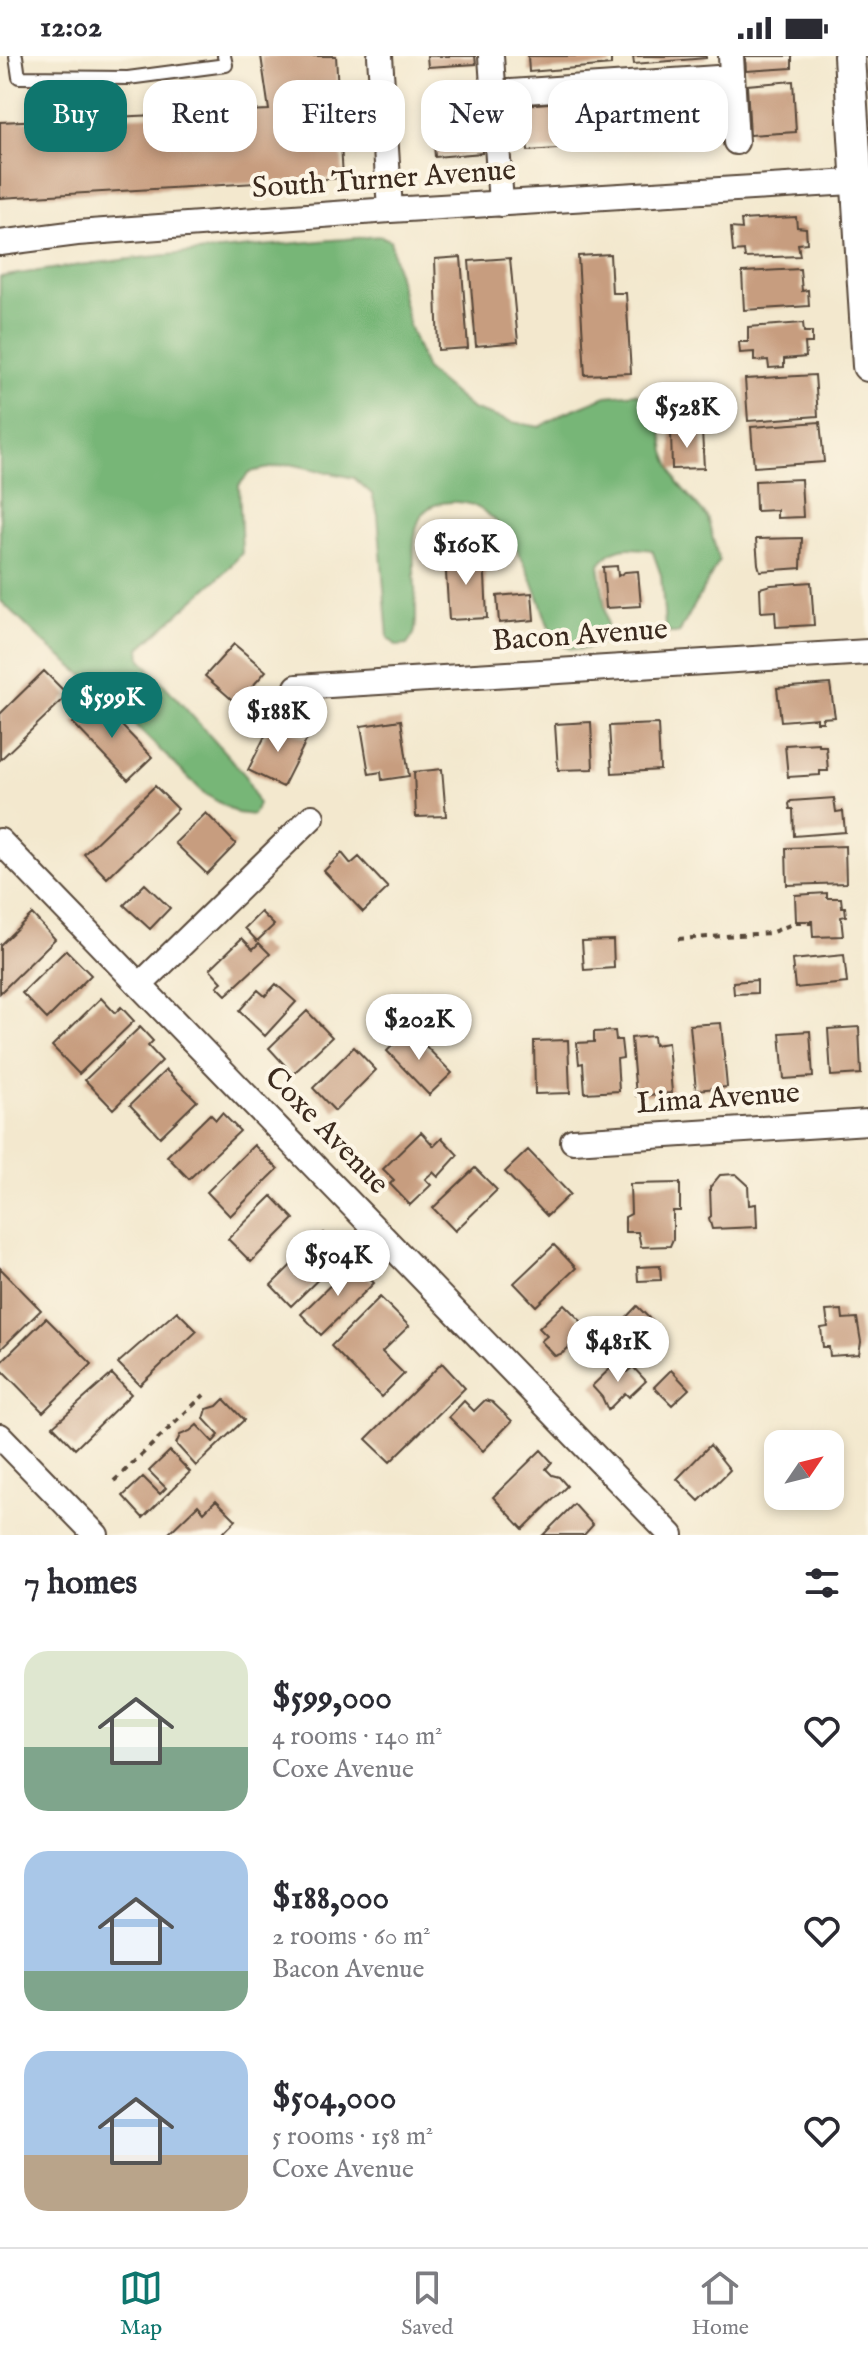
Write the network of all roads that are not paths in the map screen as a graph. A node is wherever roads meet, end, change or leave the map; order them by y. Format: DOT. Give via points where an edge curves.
graph roads {
  1 [pos="16,56"];
  2 [pos="224,56"];
  3 [pos="380,56"];
  4 [pos="491,56"];
  5 [pos="849,56"];
  6 [pos="732,67"];
  7 [pos="493,80"];
  8 [pos="532,89"];
  9 [pos="736,142"];
  10 [pos="498,152"];
  11 [pos="863,181"];
  12 [pos="501,204"];
  13 [pos="390,210"];
  14 [pos="0,243"];
  15 [pos="868,366"];
  16 [pos="868,652"];
  17 [pos="297,687"];
  18 [pos="312,817"];
  19 [pos="0,841"];
  20 [pos="140,985"];
  21 [pos="868,1122"];
  22 [pos="573,1141"];
  23 [pos="0,1436"];
  24 [pos="96,1535"];
  25 [pos="671,1535"];
  1 -- 2 [label="lane" via="19,77 128,78 226,65"];
  3 -- 13 [label="street"];
  4 -- 7 [label="street"];
  5 -- 11 [label="street"];
  6 -- 8 [label="street"];
  6 -- 9 [label="street"];
  10 -- 12 [label="street"];
  11 -- 12 [label="street, South Turner Avenue"];
  11 -- 15 [label="street"];
  12 -- 13 [label="street, South Turner Avenue"];
  13 -- 14 [label="street, South Turner Avenue"];
  16 -- 17 [label="street, Bacon Avenue"];
  18 -- 20 [label="street"];
  19 -- 20 [label="street, Coxe Avenue"];
  20 -- 25 [label="street, Coxe Avenue"];
  21 -- 22 [label="street, Lima Avenue"];
  23 -- 24 [label="street"];
}
